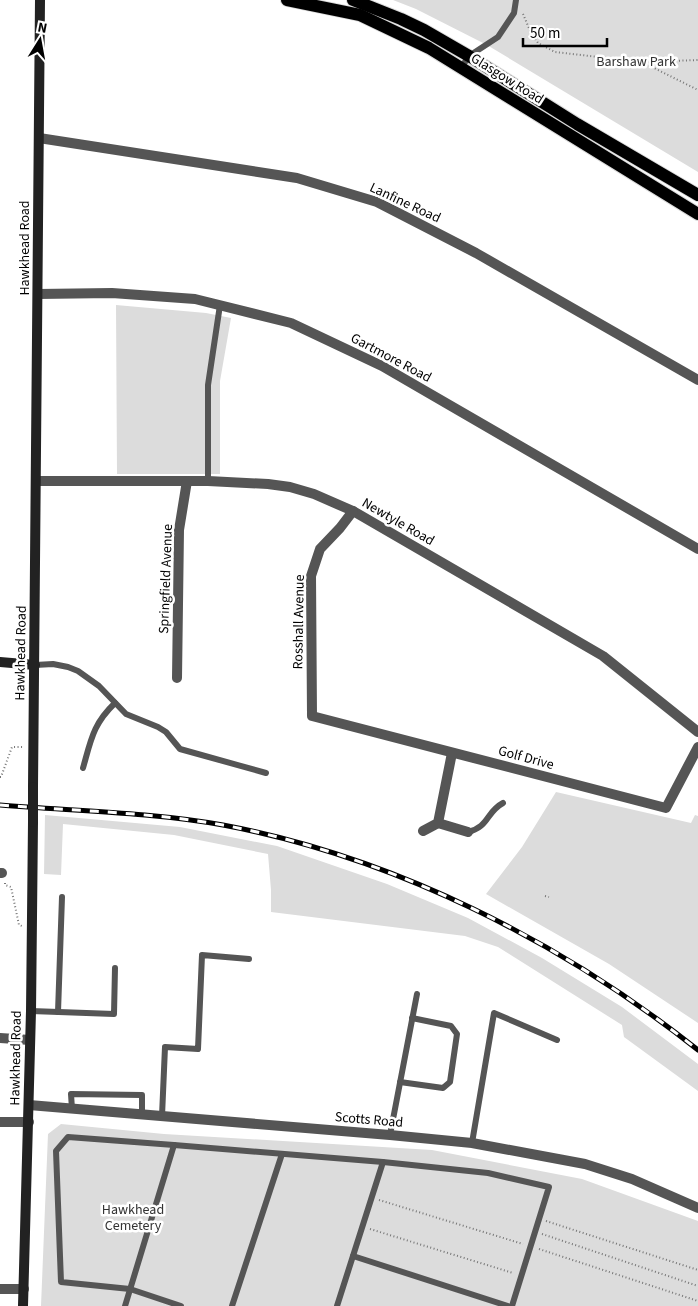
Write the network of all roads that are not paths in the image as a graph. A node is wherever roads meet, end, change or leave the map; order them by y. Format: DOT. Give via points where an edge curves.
graph roads {
  1 [pos="40,0"];
  2 [pos="286,0"];
  3 [pos="353,0"];
  4 [pos="516,0"];
  5 [pos="469,56"];
  6 [pos="461,68"];
  7 [pos="39,138"];
  8 [pos="698,195"];
  9 [pos="698,214"];
  10 [pos="38,294"];
  11 [pos="220,305"];
  12 [pos="698,380"];
  13 [pos="37,481"];
  14 [pos="187,481"];
  15 [pos="208,481"];
  16 [pos="353,511"];
  17 [pos="698,549"];
  18 [pos="0,662"];
  19 [pos="34,665"];
  20 [pos="177,678"];
  21 [pos="115,703"];
  22 [pos="312,716"];
  23 [pos="698,732"];
  24 [pos="698,747"];
  25 [pos="452,753"];
  26 [pos="83,768"];
  27 [pos="266,773"];
  28 [pos="502,802"];
  29 [pos="438,823"];
  30 [pos="423,831"];
  31 [pos="468,832"];
  32 [pos="62,897"];
  33 [pos="249,959"];
  34 [pos="115,968"];
  35 [pos="417,994"];
  36 [pos="31,1011"];
  37 [pos="58,1012"];
  38 [pos="412,1018"];
  39 [pos="0,1038"];
  40 [pos="30,1040"];
  41 [pos="557,1040"];
  42 [pos="400,1082"];
  43 [pos="29,1105"];
  44 [pos="72,1109"];
  45 [pos="142,1114"];
  46 [pos="162,1116"];
  47 [pos="0,1122"];
  48 [pos="29,1122"];
  49 [pos="390,1135"];
  50 [pos="472,1144"];
  51 [pos="174,1145"];
  52 [pos="282,1154"];
  53 [pos="383,1162"];
  54 [pos="698,1208"];
  55 [pos="353,1256"];
  56 [pos="0,1289"];
  57 [pos="24,1289"];
  58 [pos="130,1290"];
  59 [pos="23,1306"];
  60 [pos="125,1306"];
  61 [pos="181,1306"];
  62 [pos="232,1306"];
  63 [pos="337,1306"];
  64 [pos="510,1306"];
  1 -- 7 [label="street, Hawkhead Road"];
  2 -- 6 [label="main road, Glasgow Road" via="360,15 429,48"];
  3 -- 5 [label="main road, Glasgow Road" via="424,30"];
  4 -- 5 [label="lane" via="514,13 498,37"];
  5 -- 6 [label="lane"];
  5 -- 8 [label="main road, Glasgow Road"];
  6 -- 9 [label="main road, Glasgow Road"];
  7 -- 10 [label="street, Hawkhead Road"];
  7 -- 12 [label="street, Lanfine Road" via="297,178 377,202 476,253"];
  10 -- 11 [label="street, Gartmore Road" via="112,292 195,299"];
  10 -- 13 [label="street, Hawkhead Road"];
  11 -- 15 [label="lane" via="208,385"];
  11 -- 17 [label="street, Gartmore Road" via="291,323 382,366"];
  13 -- 14 [label="street, Newtyle Road"];
  13 -- 19 [label="street, Hawkhead Road"];
  14 -- 15 [label="street, Newtyle Road"];
  14 -- 20 [label="street, Springfield Avenue" via="179,530"];
  15 -- 16 [label="street, Newtyle Road" via="290,487"];
  16 -- 22 [label="street, Rosshall Avenue" via="320,549 312,576"];
  16 -- 23 [label="street, Newtyle Road" via="603,656"];
  18 -- 19 [label="street"];
  19 -- 21 [label="lane" via="60,665 78,671"];
  19 -- 36 [label="street, Hawkhead Road, bridge"];
  21 -- 26 [label="lane" via="96,724"];
  21 -- 27 [label="lane" via="126,714 166,732 180,749"];
  22 -- 25 [label="street, Golf Drive"];
  24 -- 25 [label="street, Golf Drive" via="666,808"];
  25 -- 29 [label="street"];
  28 -- 31 [label="lane" via="485,823"];
  29 -- 30 [label="street"];
  29 -- 31 [label="street"];
  32 -- 37 [label="lane"];
  33 -- 46 [label="lane" via="202,955 198,1048 165,1047"];
  34 -- 37 [label="lane" via="114,1014"];
  35 -- 38 [label="lane"];
  36 -- 37 [label="lane"];
  36 -- 40 [label="street, Hawkhead Road"];
  38 -- 42 [label="lane"];
  38 -- 42 [label="lane" via="451,1026 456,1034 450,1082 443,1088"];
  39 -- 40 [label="street"];
  40 -- 43 [label="street, Hawkhead Road"];
  41 -- 50 [label="lane" via="494,1013"];
  42 -- 49 [label="lane"];
  43 -- 44 [label="street, Scotts Road"];
  43 -- 48 [label="street, Hawkhead Road"];
  44 -- 45 [label="street, Scotts Road"];
  44 -- 45 [label="lane" via="71,1094 142,1095"];
  45 -- 46 [label="street, Scotts Road"];
  46 -- 49 [label="street, Scotts Road"];
  47 -- 48 [label="street"];
  48 -- 57 [label="street, Hawkhead Road"];
  49 -- 50 [label="street, Scotts Road"];
  50 -- 54 [label="street, Scotts Road" via="585,1164 632,1179"];
  51 -- 52 [label="lane"];
  51 -- 58 [label="lane"];
  51 -- 58 [label="lane" via="68,1137 56,1151 61,1282"];
  52 -- 53 [label="lane"];
  52 -- 62 [label="lane"];
  53 -- 55 [label="lane"];
  53 -- 64 [label="lane" via="488,1172 549,1187"];
  55 -- 63 [label="lane"];
  55 -- 64 [label="lane"];
  56 -- 57 [label="street"];
  57 -- 59 [label="street, Hawkhead Road"];
  58 -- 60 [label="lane"];
  58 -- 61 [label="lane"];
}
